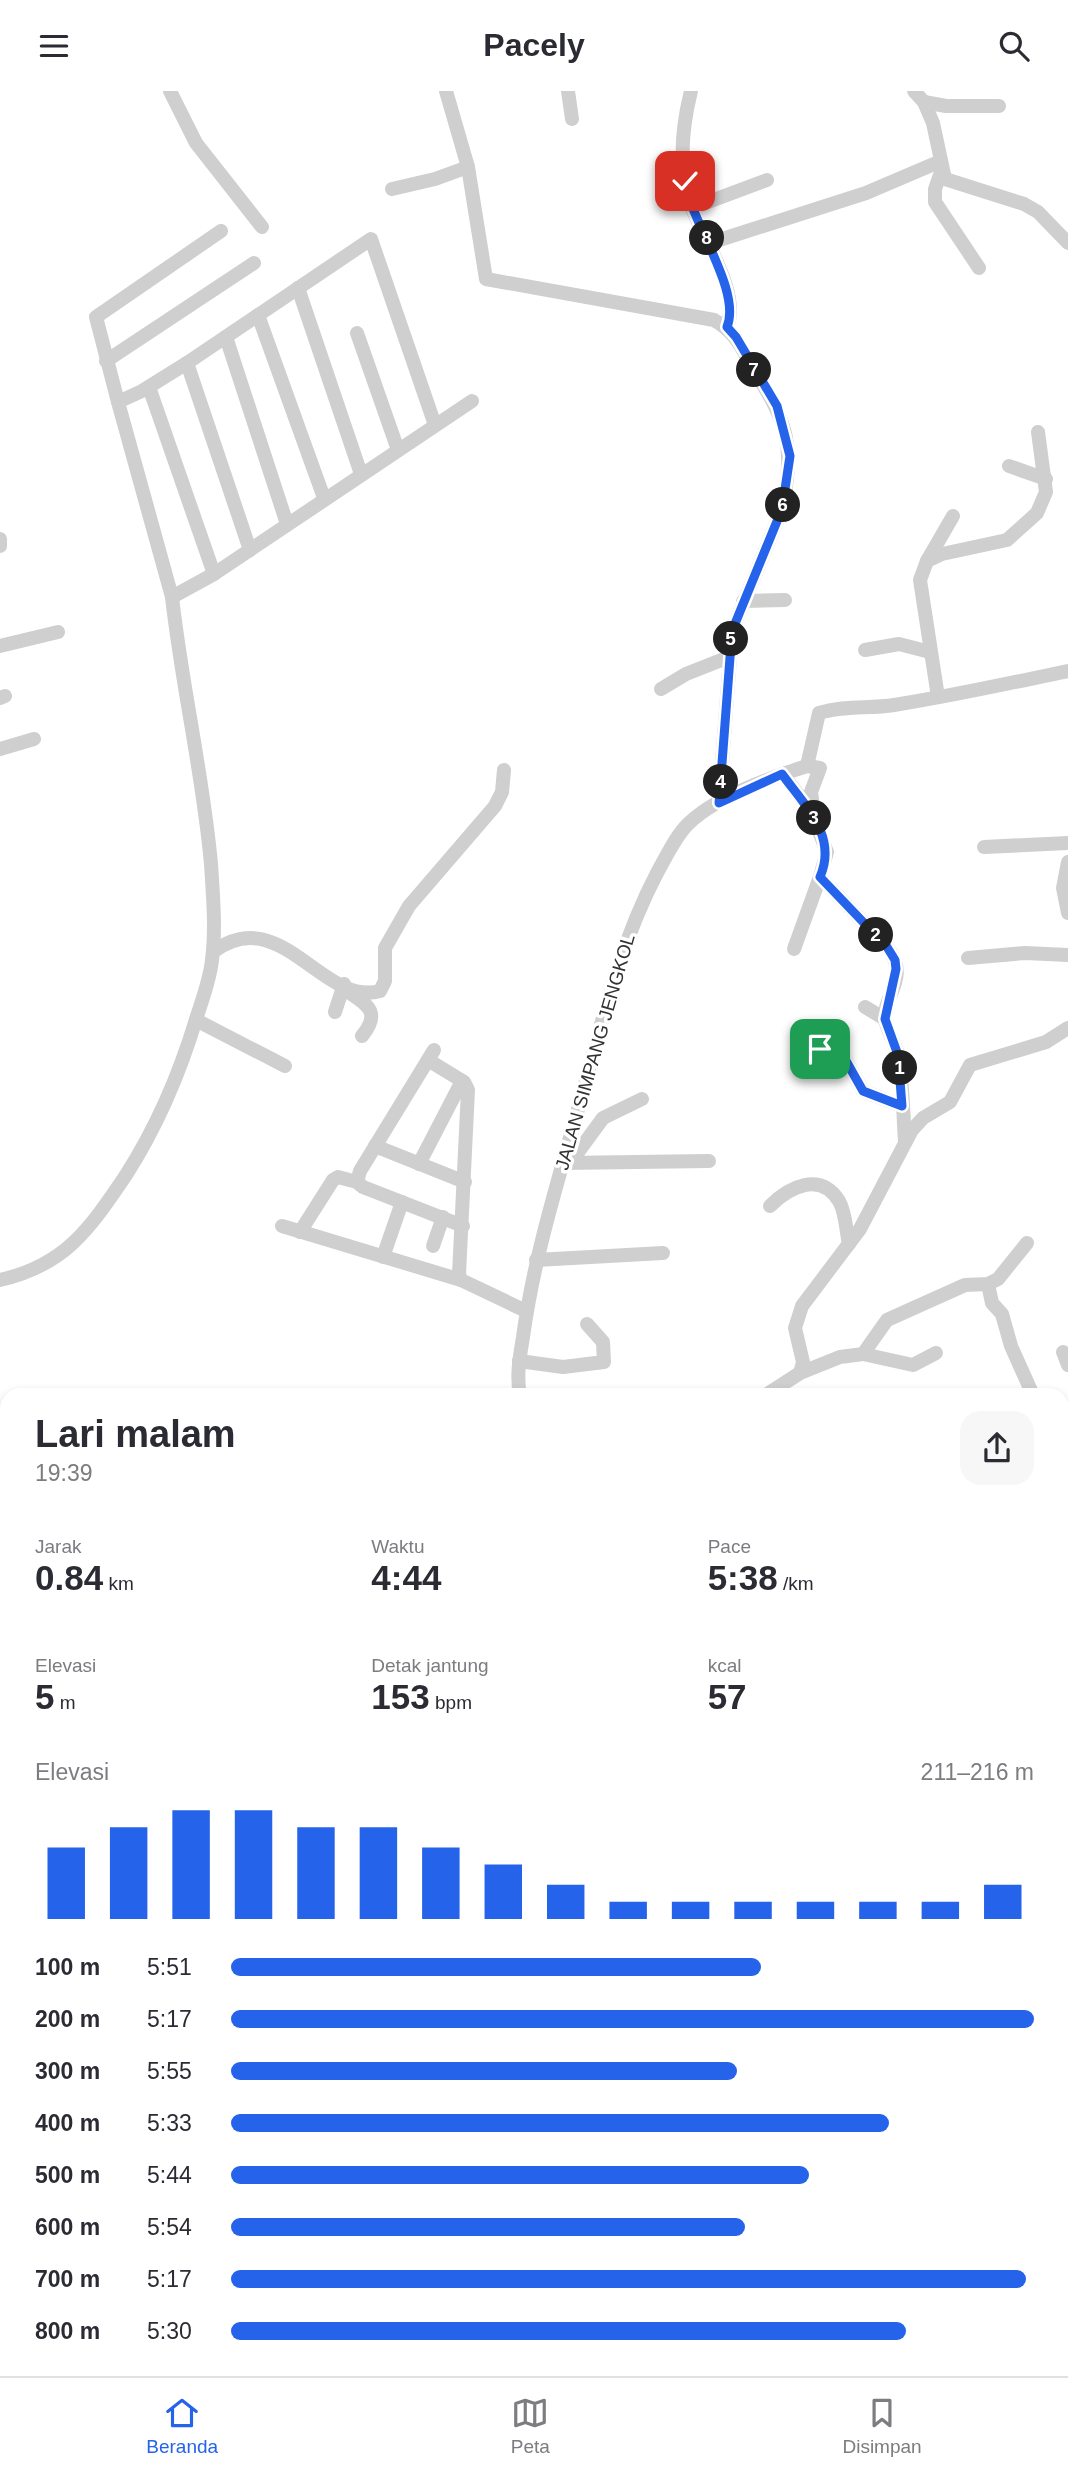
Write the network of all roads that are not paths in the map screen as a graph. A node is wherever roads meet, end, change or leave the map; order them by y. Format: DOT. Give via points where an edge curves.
graph roads {
  1 [pos="170,91"];
  2 [pos="446,91"];
  3 [pos="568,91"];
  4 [pos="691,91"];
  5 [pos="914,91"];
  6 [pos="925,102"];
  7 [pos="999,106"];
  8 [pos="572,119"];
  9 [pos="941,166"];
  10 [pos="468,167"];
  11 [pos="767,180"];
  12 [pos="393,189"];
  13 [pos="692,208"];
  14 [pos="262,227"];
  15 [pos="221,231"];
  16 [pos="710,243"];
  17 [pos="1068,243"];
  18 [pos="254,263"];
  19 [pos="979,268"];
  20 [pos="298,288"];
  21 [pos="258,315"];
  22 [pos="727,327"];
  23 [pos="357,333"];
  24 [pos="226,337"];
  25 [pos="106,362"];
  26 [pos="187,363"];
  27 [pos="149,387"];
  28 [pos="472,401"];
  29 [pos="118,402"];
  30 [pos="435,425"];
  31 [pos="1038,432"];
  32 [pos="398,450"];
  33 [pos="1009,466"];
  34 [pos="361,474"];
  35 [pos="1046,479"];
  36 [pos="324,498"];
  37 [pos="953,516"];
  38 [pos="287,524"];
  39 [pos="0,539"];
  40 [pos="0,546"];
  41 [pos="250,550"];
  42 [pos="928,561"];
  43 [pos="214,574"];
  44 [pos="172,597"];
  45 [pos="785,600"];
  46 [pos="743,601"];
  47 [pos="58,632"];
  48 [pos="0,646"];
  49 [pos="865,650"];
  50 [pos="930,652"];
  51 [pos="729,657"];
  52 [pos="1068,671"];
  53 [pos="661,689"];
  54 [pos="938,697"];
  55 [pos="34,739"];
  56 [pos="0,748"];
  57 [pos="807,766"];
  58 [pos="504,769"];
  59 [pos="782,774"];
  60 [pos="719,803"];
  61 [pos="813,813"];
  62 [pos="1068,843"];
  63 [pos="984,847"];
  64 [pos="1068,862"];
  65 [pos="820,877"];
  66 [pos="1068,913"];
  67 [pos="794,949"];
  68 [pos="213,952"];
  69 [pos="1068,955"];
  70 [pos="968,958"];
  71 [pos="343,986"];
  72 [pos="865,1007"];
  73 [pos="335,1012"];
  74 [pos="885,1019"];
  75 [pos="196,1020"];
  76 [pos="1068,1028"];
  77 [pos="362,1036"];
  78 [pos="820,1049"];
  79 [pos="285,1066"];
  80 [pos="462,1081"];
  81 [pos="642,1098"];
  82 [pos="902,1106"];
  83 [pos="905,1141"];
  84 [pos="375,1146"];
  85 [pos="709,1161"];
  86 [pos="567,1163"];
  87 [pos="419,1164"];
  88 [pos="357,1181"];
  89 [pos="465,1182"];
  90 [pos="402,1202"];
  91 [pos="770,1206"];
  92 [pos="443,1217"];
  93 [pos="282,1226"];
  94 [pos="463,1226"];
  95 [pos="300,1232"];
  96 [pos="1027,1243"];
  97 [pos="849,1244"];
  98 [pos="433,1247"];
  99 [pos="663,1253"];
  100 [pos="383,1257"];
  101 [pos="536,1260"];
  102 [pos="0,1280"];
  103 [pos="461,1280"];
  104 [pos="988,1284"];
  105 [pos="526,1311"];
  106 [pos="587,1324"];
  107 [pos="936,1353"];
  108 [pos="863,1354"];
  109 [pos="519,1360"];
  110 [pos="800,1373"];
  111 [pos="520,1388"];
  112 [pos="777,1388"];
  113 [pos="1030,1388"];
  1 -- 14 [label="street" via="196,143"];
  2 -- 10 [label="street"];
  3 -- 8 [label="street"];
  4 -- 13 [label="street" via="683,123 685,181"];
  5 -- 6 [label="street"];
  6 -- 7 [label="street"];
  6 -- 9 [label="street"];
  9 -- 16 [label="street"];
  9 -- 17 [label="street" via="945,179 1031,208"];
  9 -- 19 [label="street" via="935,202"];
  10 -- 12 [label="street"];
  10 -- 22 [label="street" via="486,279 714,320"];
  11 -- 13 [label="street"];
  13 -- 16 [label="street"];
  15 -- 25 [label="street" via="96,317"];
  16 -- 22 [label="street" via="728,302"];
  18 -- 25 [label="street"];
  20 -- 21 [label="street"];
  20 -- 30 [label="street" via="371,239"];
  20 -- 34 [label="street"];
  21 -- 24 [label="street"];
  21 -- 36 [label="street"];
  22 -- 46 [label="street" via="777,406 790,456 782,509"];
  23 -- 32 [label="street"];
  24 -- 26 [label="street"];
  24 -- 38 [label="street"];
  25 -- 29 [label="street"];
  26 -- 27 [label="street"];
  26 -- 41 [label="street"];
  27 -- 29 [label="street"];
  27 -- 43 [label="street"];
  28 -- 30 [label="street"];
  29 -- 44 [label="street"];
  30 -- 32 [label="street"];
  31 -- 35 [label="street"];
  32 -- 34 [label="street"];
  33 -- 35 [label="street"];
  34 -- 36 [label="street"];
  35 -- 42 [label="street" via="1041,506 1018,532 1001,542"];
  36 -- 38 [label="street"];
  37 -- 42 [label="street"];
  38 -- 41 [label="street"];
  39 -- 40 [label="street"];
  41 -- 43 [label="street"];
  42 -- 50 [label="street" via="920,580"];
  43 -- 44 [label="street"];
  44 -- 68 [label="street" via="206,813"];
  45 -- 46 [label="street"];
  46 -- 51 [label="street"];
  47 -- 48 [label="street"];
  49 -- 50 [label="street" via="899,643"];
  50 -- 54 [label="street"];
  51 -- 53 [label="street"];
  51 -- 60 [label="street"];
  52 -- 54 [label="street"];
  54 -- 57 [label="street" via="819,713"];
  55 -- 56 [label="street"];
  57 -- 59 [label="street, JALAN SIMPANG JENGKOL"];
  57 -- 61 [label="street" via="820,768 811,792"];
  58 -- 71 [label="street" via="495,806 417,895 389,939 382,989 366,992"];
  59 -- 60 [label="street, JALAN SIMPANG JENGKOL"];
  59 -- 61 [label="street"];
  60 -- 86 [label="street, JALAN SIMPANG JENGKOL" via="680,834 631,929 604,1010"];
  61 -- 65 [label="street" via="827,852"];
  62 -- 63 [label="street"];
  64 -- 66 [label="street" via="1063,888"];
  65 -- 67 [label="street"];
  65 -- 74 [label="street" via="892,954 896,978"];
  68 -- 71 [label="street" via="239,936 261,938"];
  68 -- 75 [label="street"];
  69 -- 70 [label="street"];
  71 -- 73 [label="street"];
  71 -- 77 [label="street" via="373,1014"];
  72 -- 74 [label="street"];
  74 -- 82 [label="street" via="898,1055"];
  75 -- 79 [label="street"];
  75 -- 102 [label="street" via="166,1106 103,1209 55,1259"];
  76 -- 83 [label="street" via="1046,1042 970,1065 950,1102 920,1121"];
  78 -- 82 [label="street" via="845,1059 863,1091"];
  80 -- 84 [label="street" via="431,1055"];
  80 -- 87 [label="street"];
  80 -- 89 [label="street" via="468,1090"];
  81 -- 86 [label="street" via="603,1118"];
  82 -- 83 [label="street"];
  83 -- 97 [label="street"];
  84 -- 87 [label="street"];
  84 -- 88 [label="street"];
  85 -- 86 [label="street"];
  86 -- 101 [label="street, JALAN SIMPANG JENGKOL"];
  87 -- 89 [label="street"];
  88 -- 90 [label="street"];
  88 -- 95 [label="street" via="333,1180"];
  89 -- 94 [label="street"];
  90 -- 92 [label="street"];
  90 -- 100 [label="street"];
  91 -- 97 [label="street" via="795,1185 822,1187 838,1201"];
  92 -- 94 [label="street"];
  92 -- 98 [label="street"];
  93 -- 95 [label="street"];
  94 -- 103 [label="street"];
  95 -- 100 [label="street"];
  96 -- 104 [label="street" via="1010,1266"];
  97 -- 110 [label="street" via="798,1315 794,1328 803,1362"];
  99 -- 101 [label="street"];
  100 -- 103 [label="street"];
  101 -- 105 [label="street, JALAN SIMPANG JENGKOL"];
  103 -- 105 [label="street"];
  104 -- 108 [label="street" via="965,1285 895,1315"];
  104 -- 113 [label="street"];
  105 -- 109 [label="street, JALAN SIMPANG JENGKOL"];
  106 -- 109 [label="street" via="603,1342 604,1362 563,1367"];
  107 -- 108 [label="street" via="913,1365"];
  108 -- 110 [label="street" via="840,1357"];
  109 -- 111 [label="street, JALAN SIMPANG JENGKOL"];
  110 -- 112 [label="street"];
}
